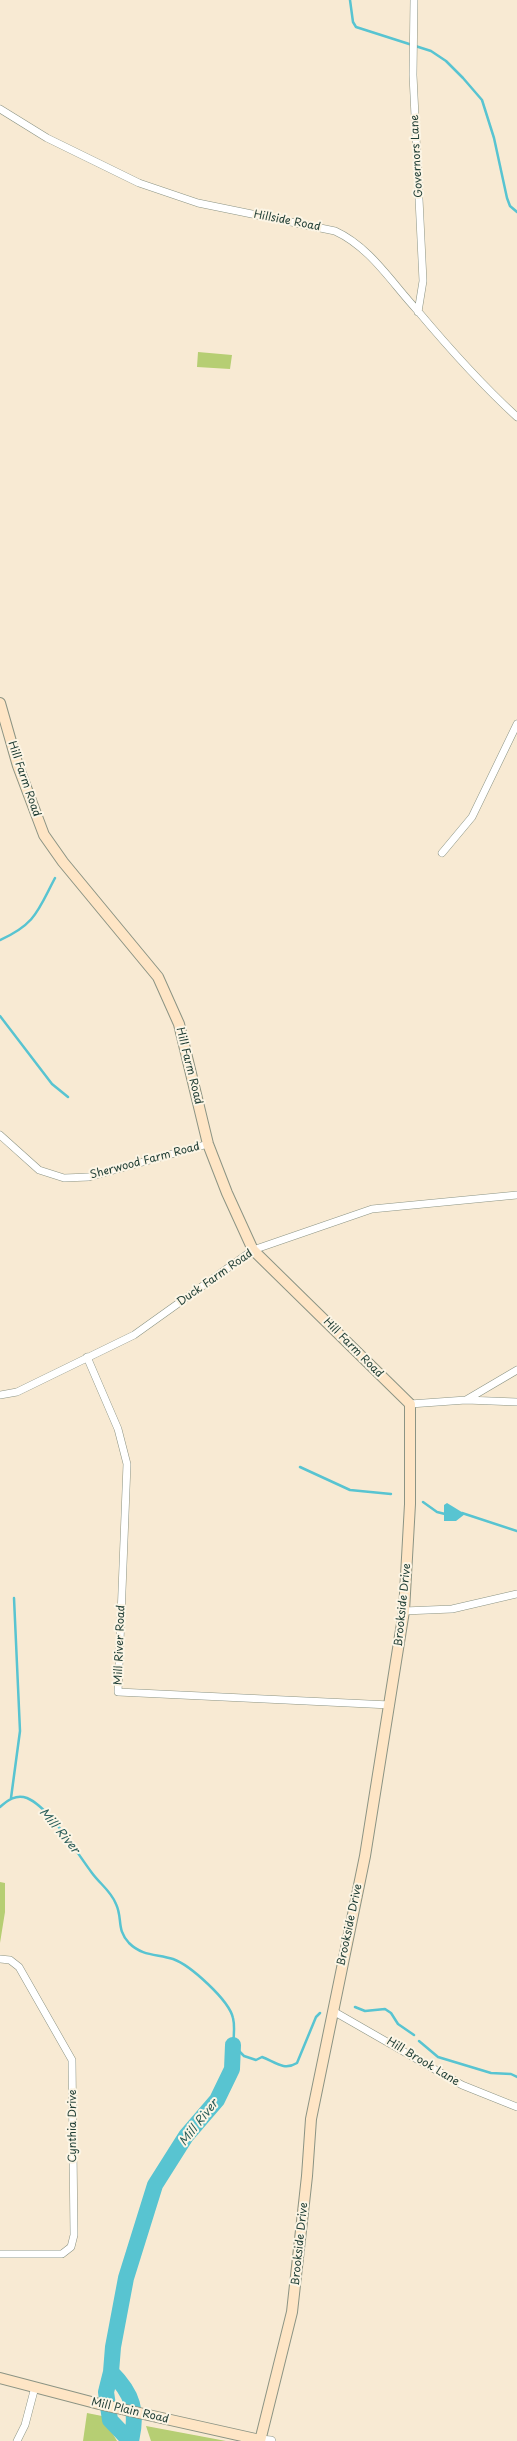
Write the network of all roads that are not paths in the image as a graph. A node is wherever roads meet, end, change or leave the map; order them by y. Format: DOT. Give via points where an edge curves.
graph roads {
  1 [pos="414,0"];
  2 [pos="0,108"];
  3 [pos="418,312"];
  4 [pos="517,416"];
  5 [pos="0,703"];
  6 [pos="517,724"];
  7 [pos="442,853"];
  8 [pos="0,1135"];
  9 [pos="208,1144"];
  10 [pos="517,1195"];
  11 [pos="253,1250"];
  12 [pos="87,1358"];
  13 [pos="517,1370"];
  14 [pos="0,1395"];
  15 [pos="466,1400"];
  16 [pos="517,1402"];
  17 [pos="410,1404"];
  18 [pos="517,1594"];
  19 [pos="404,1611"];
  20 [pos="390,1705"];
  21 [pos="0,1959"];
  22 [pos="333,2010"];
  23 [pos="517,2107"];
  24 [pos="0,2254"];
  25 [pos="0,2378"];
  26 [pos="35,2387"];
  27 [pos="17,2441"];
  28 [pos="260,2441"];
  29 [pos="271,2441"];
  1 -- 3 [label="street, Governors Lane" via="423,281"];
  2 -- 3 [label="street, Hillside Road" via="47,138 139,183 198,204 335,231 351,238 366,251"];
  3 -- 4 [label="street, Hillside Road"];
  5 -- 9 [label="main road, Hill Farm Road" via="18,766 44,835 63,862 158,977 179,1024"];
  6 -- 7 [label="street" via="472,817"];
  8 -- 9 [label="street, Sherwood Farm Road" via="40,1170 64,1178 89,1177"];
  9 -- 11 [label="main road, Hill Farm Road"];
  10 -- 11 [label="street, Duck Farm Road" via="372,1209"];
  11 -- 12 [label="street, Duck Farm Road" via="134,1336"];
  11 -- 17 [label="main road, Hill Farm Road"];
  12 -- 14 [label="street, Duck Farm Road" via="17,1392"];
  12 -- 20 [label="street, Mill River Road" via="118,1429 127,1464 118,1692"];
  13 -- 15 [label="street"];
  15 -- 16 [label="street"];
  15 -- 17 [label="street"];
  17 -- 19 [label="main road, Brookside Drive" via="410,1504"];
  18 -- 19 [label="street" via="452,1609"];
  19 -- 20 [label="main road, Brookside Drive"];
  20 -- 22 [label="main road, Brookside Drive" via="365,1856"];
  21 -- 24 [label="street, Cynthia Drive" via="10,1960 19,1967 72,2060 74,2235 71,2247 62,2254"];
  22 -- 23 [label="street, Hill Brook Lane" via="462,2085"];
  22 -- 28 [label="main road, Brookside Drive" via="310,2120 292,2312"];
  25 -- 26 [label="main road, Mill Plain Road"];
  26 -- 27 [label="street" via="25,2425"];
  26 -- 28 [label="main road, Mill Plain Road"];
  28 -- 29 [label="street"];
}
